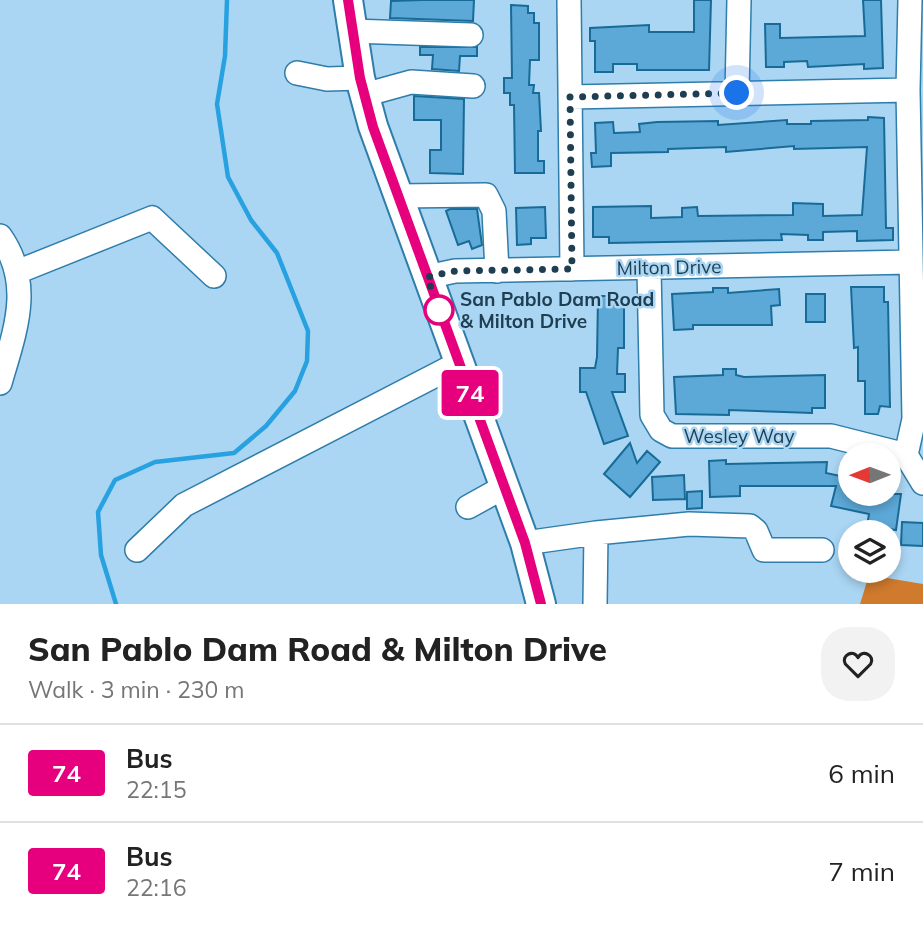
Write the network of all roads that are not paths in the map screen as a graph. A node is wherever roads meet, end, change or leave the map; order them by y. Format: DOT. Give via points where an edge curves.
graph roads {
  1 [pos="348,0"];
  2 [pos="569,0"];
  3 [pos="740,0"];
  4 [pos="910,0"];
  5 [pos="351,32"];
  6 [pos="471,35"];
  7 [pos="297,73"];
  8 [pos="362,86"];
  9 [pos="473,86"];
  10 [pos="908,90"];
  11 [pos="737,93"];
  12 [pos="570,97"];
  13 [pos="397,196"];
  14 [pos="0,236"];
  15 [pos="911,262"];
  16 [pos="649,268"];
  17 [pos="572,269"];
  18 [pos="497,271"];
  19 [pos="18,272"];
  20 [pos="214,276"];
  21 [pos="427,277"];
  22 [pos="459,363"];
  23 [pos="0,383"];
  24 [pos="906,455"];
  25 [pos="923,483"];
  26 [pos="505,487"];
  27 [pos="468,507"];
  28 [pos="596,533"];
  29 [pos="525,543"];
  30 [pos="137,550"];
  31 [pos="822,550"];
  32 [pos="541,604"];
  33 [pos="595,604"];
  1 -- 5 [label="main road"];
  2 -- 12 [label="street"];
  3 -- 11 [label="street"];
  4 -- 10 [label="street"];
  5 -- 6 [label="street"];
  5 -- 8 [label="main road"];
  7 -- 8 [label="street"];
  8 -- 9 [label="street" via="411,82"];
  8 -- 13 [label="main road"];
  10 -- 11 [label="street"];
  10 -- 15 [label="street"];
  11 -- 12 [label="street"];
  12 -- 17 [label="street"];
  13 -- 18 [label="street" via="486,195 494,211"];
  13 -- 21 [label="main road"];
  14 -- 19 [label="street"];
  15 -- 16 [label="street, Milton Drive"];
  15 -- 24 [label="street" via="914,419"];
  16 -- 17 [label="street, Milton Drive"];
  16 -- 24 [label="street, Wesley Way" via="652,415 661,430 672,436 831,436"];
  17 -- 18 [label="street, Milton Drive"];
  18 -- 21 [label="street, Milton Drive" via="455,271"];
  19 -- 20 [label="street" via="152,218"];
  19 -- 23 [label="street" via="16,328"];
  21 -- 22 [label="main road"];
  22 -- 26 [label="main road"];
  22 -- 30 [label="street" via="184,505"];
  24 -- 25 [label="street"];
  26 -- 27 [label="street"];
  26 -- 29 [label="main road"];
  28 -- 29 [label="street"];
  28 -- 31 [label="street" via="689,524 750,526 764,550"];
  28 -- 33 [label="street"];
  29 -- 32 [label="main road"];
}
